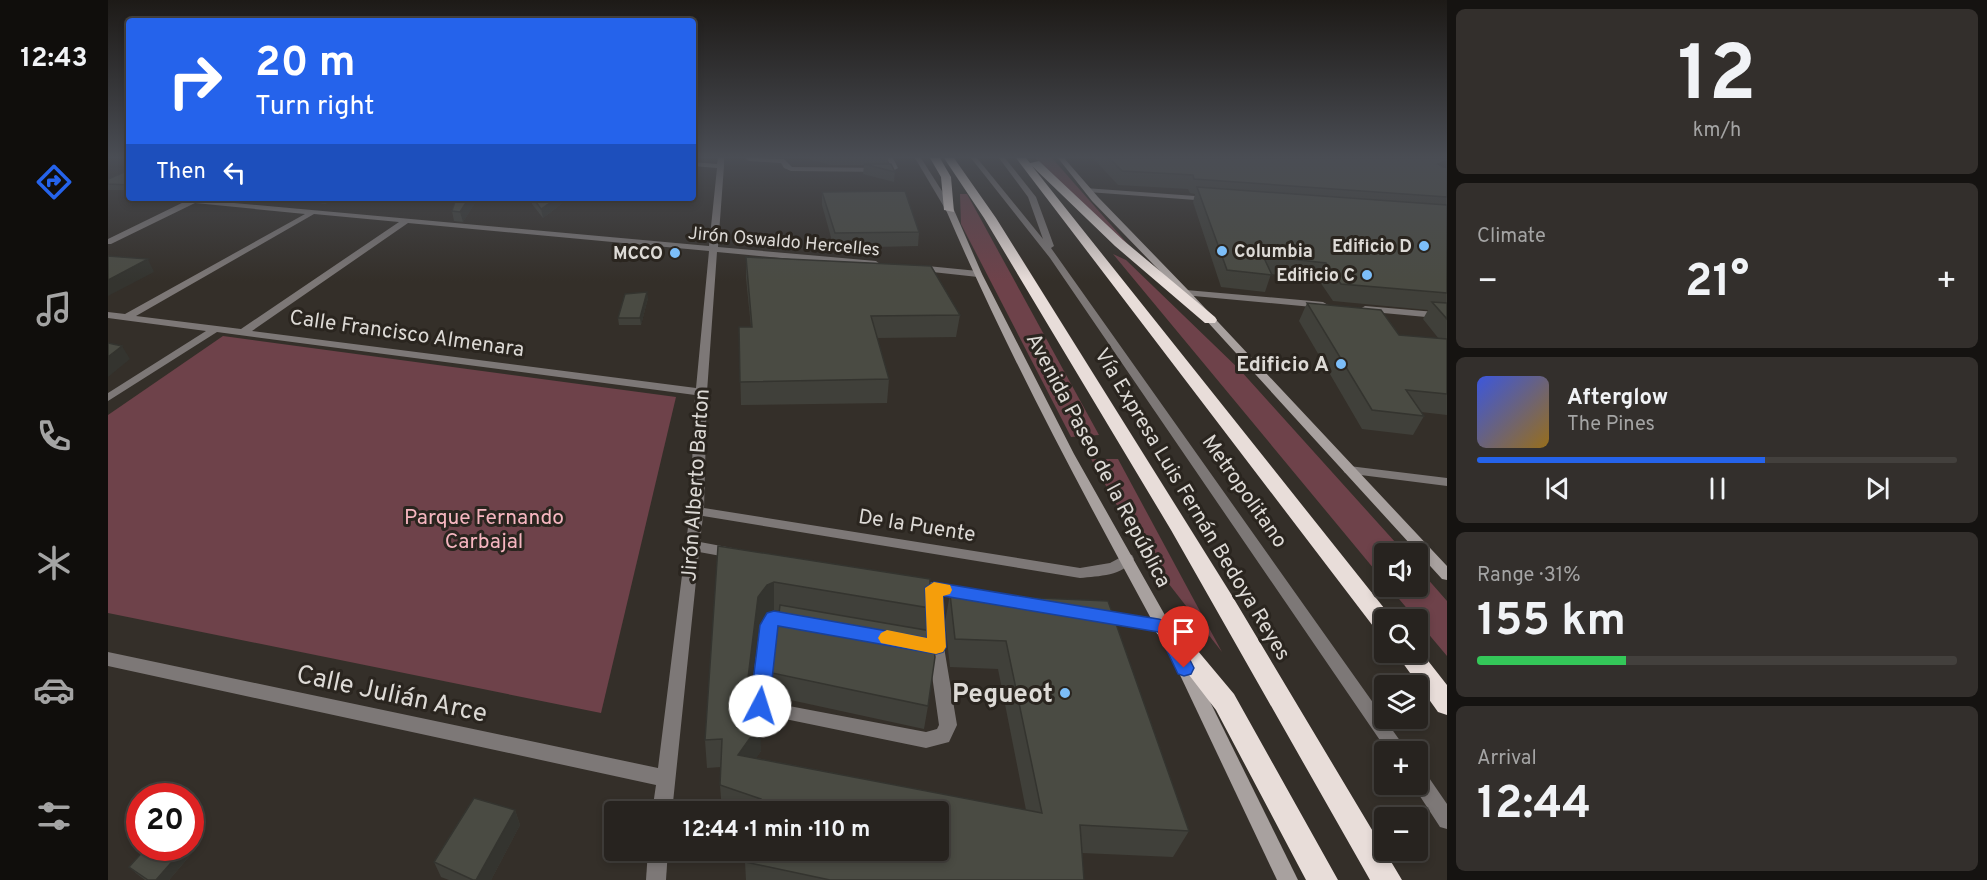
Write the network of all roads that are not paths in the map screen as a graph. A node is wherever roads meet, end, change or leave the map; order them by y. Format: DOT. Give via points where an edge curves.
graph roads {
  1 [pos="718,199"];
  2 [pos="943,199"];
  3 [pos="949,199"];
  4 [pos="978,199"];
  5 [pos="1007,199"];
  6 [pos="1033,199"];
  7 [pos="1054,199"];
  8 [pos="1075,199"];
  9 [pos="1097,199"];
  10 [pos="194,201"];
  11 [pos="206,201"];
  12 [pos="950,210"];
  13 [pos="313,212"];
  14 [pos="406,221"];
  15 [pos="108,242"];
  16 [pos="714,249"];
  17 [pos="1053,256"];
  18 [pos="887,265"];
  19 [pos="910,267"];
  20 [pos="978,274"];
  21 [pos="1186,293"];
  22 [pos="1333,306"];
  23 [pos="1356,308"];
  24 [pos="108,315"];
  25 [pos="1447,316"];
  26 [pos="128,317"];
  27 [pos="1210,320"];
  28 [pos="217,328"];
  29 [pos="245,331"];
  30 [pos="701,392"];
  31 [pos="108,398"];
  32 [pos="1349,470"];
  33 [pos="1447,482"];
  34 [pos="697,511"];
  35 [pos="692,546"];
  36 [pos="749,556"];
  37 [pos="1127,559"];
  38 [pos="1447,575"];
  39 [pos="899,582"];
  40 [pos="934,588"];
  41 [pos="1003,599"];
  42 [pos="1374,611"];
  43 [pos="1083,613"];
  44 [pos="809,623"];
  45 [pos="1164,626"];
  46 [pos="913,642"];
  47 [pos="936,647"];
  48 [pos="108,659"];
  49 [pos="1415,663"];
  50 [pos="1447,704"];
  51 [pos="1391,741"];
  52 [pos="665,778"];
  53 [pos="1428,792"];
  54 [pos="663,801"];
  55 [pos="1447,820"];
  56 [pos="657,861"];
  57 [pos="656,880"];
  58 [pos="1288,880"];
  59 [pos="1323,880"];
  60 [pos="1387,880"];
  1 -- 16 [label="street, Jirón Alberto Barton"];
  2 -- 12 [label="street, Avenida Paseo de la República"];
  3 -- 12 [label="highway"];
  4 -- 60 [label="highway, Vía Expresa Luis Fernán Bedoya Reyes" via="1130,441"];
  5 -- 17 [label="street, Metropolitano"];
  6 -- 17 [label="street, Metropolitano"];
  7 -- 42 [label="highway"];
  8 -- 27 [label="highway" via="1119,243"];
  9 -- 21 [label="main road"];
  10 -- 15 [label="street"];
  11 -- 13 [label="street, Jirón Oswaldo Hercelles"];
  12 -- 20 [label="main road, Avenida Paseo de la República"];
  13 -- 14 [label="street, Jirón Oswaldo Hercelles"];
  13 -- 26 [label="street"];
  14 -- 16 [label="street, Jirón Oswaldo Hercelles"];
  14 -- 29 [label="street"];
  16 -- 18 [label="street, Jirón Oswaldo Hercelles"];
  16 -- 30 [label="street, Jirón Alberto Barton"];
  17 -- 51 [label="street, Metropolitano"];
  19 -- 20 [label="street, Jirón Oswaldo Hercelles"];
  20 -- 37 [label="main road, Avenida Paseo de la República" via="1068,454"];
  21 -- 22 [label="street"];
  21 -- 27 [label="main road"];
  23 -- 25 [label="street"];
  24 -- 26 [label="street, Calle Francisco Almenara"];
  26 -- 28 [label="street, Calle Francisco Almenara"];
  27 -- 32 [label="main road"];
  28 -- 29 [label="street, Calle Francisco Almenara"];
  28 -- 31 [label="street"];
  29 -- 30 [label="street, Calle Francisco Almenara"];
  30 -- 34 [label="street, Jirón Alberto Barton"];
  32 -- 33 [label="street"];
  32 -- 38 [label="main road"];
  34 -- 35 [label="street, Jirón Alberto Barton"];
  34 -- 37 [label="street, De la Puente" via="1080,573 1114,568"];
  35 -- 36 [label="street"];
  35 -- 52 [label="street, Jirón Alberto Barton"];
  37 -- 45 [label="main road, Avenida Paseo de la República"];
  39 -- 40 [label="street"];
  40 -- 41 [label="street"];
  40 -- 47 [label="street"];
  43 -- 45 [label="street"];
  44 -- 47 [label="street" via="774,618 769,625 759,703 762,708 926,740 943,736 948,725"];
  45 -- 58 [label="main road, Avenida Paseo de la República"];
  45 -- 59 [label="highway" via="1225,702"];
  46 -- 47 [label="street"];
  48 -- 52 [label="street, Calle Julián Arce"];
  49 -- 50 [label="highway"];
  52 -- 54 [label="street, Jirón Alberto Barton"];
  53 -- 55 [label="street"];
  56 -- 57 [label="street"];
}
